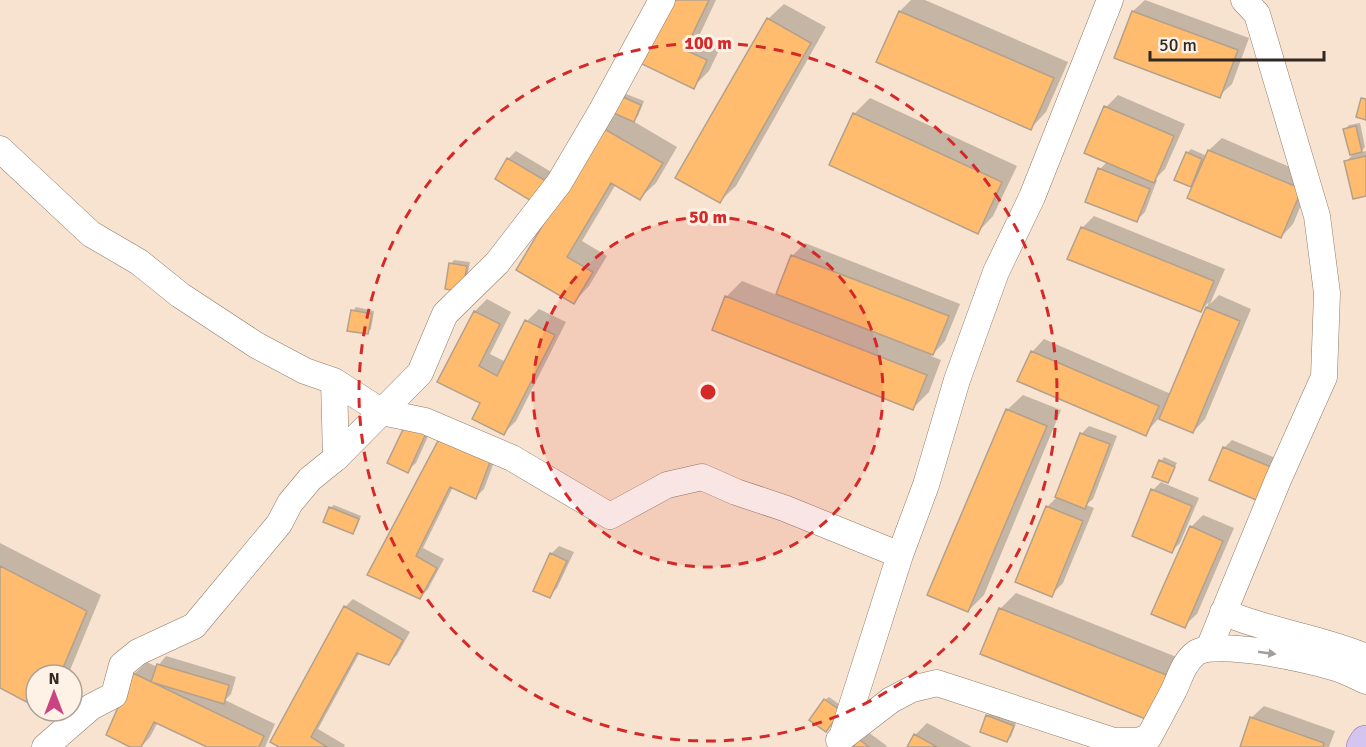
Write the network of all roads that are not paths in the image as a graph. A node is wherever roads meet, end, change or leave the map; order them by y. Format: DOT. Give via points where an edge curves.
graph roads {
  1 [pos="662,0"];
  2 [pos="1110,0"];
  3 [pos="1244,0"];
  4 [pos="0,149"];
  5 [pos="334,381"];
  6 [pos="382,412"];
  7 [pos="336,458"];
  8 [pos="900,555"];
  9 [pos="1223,612"];
  10 [pos="1209,648"];
  11 [pos="1366,657"];
  12 [pos="1366,681"];
  13 [pos="837,742"];
  14 [pos="1366,742"];
  15 [pos="45,747"];
  16 [pos="1363,747"];
  1 -- 6 [label="lane" via="559,183 497,263 445,314 420,374"];
  2 -- 8 [label="lane" via="1032,197 996,272"];
  3 -- 9 [label="lane" via="1257,14 1317,216 1327,293 1324,376"];
  4 -- 5 [label="lane" via="91,234 139,262 180,295 256,345 305,371"];
  5 -- 6 [label="lane"];
  5 -- 7 [label="lane"];
  6 -- 7 [label="lane"];
  6 -- 8 [label="lane" via="425,421 512,458 610,516 667,485 702,477"];
  7 -- 15 [label="lane" via="304,487 279,524 194,626 130,658 122,665 114,695 91,707"];
  8 -- 13 [label="lane"];
  9 -- 10 [label="lane"];
  9 -- 11 [label="lane"];
  10 -- 12 [label="lane, one-way" via="1290,656"];
  10 -- 13 [label="lane" via="1197,652 1186,663 1149,737 1138,741 1114,741 937,683 912,689 891,700"];
  14 -- 16 [label="main road"];
}
